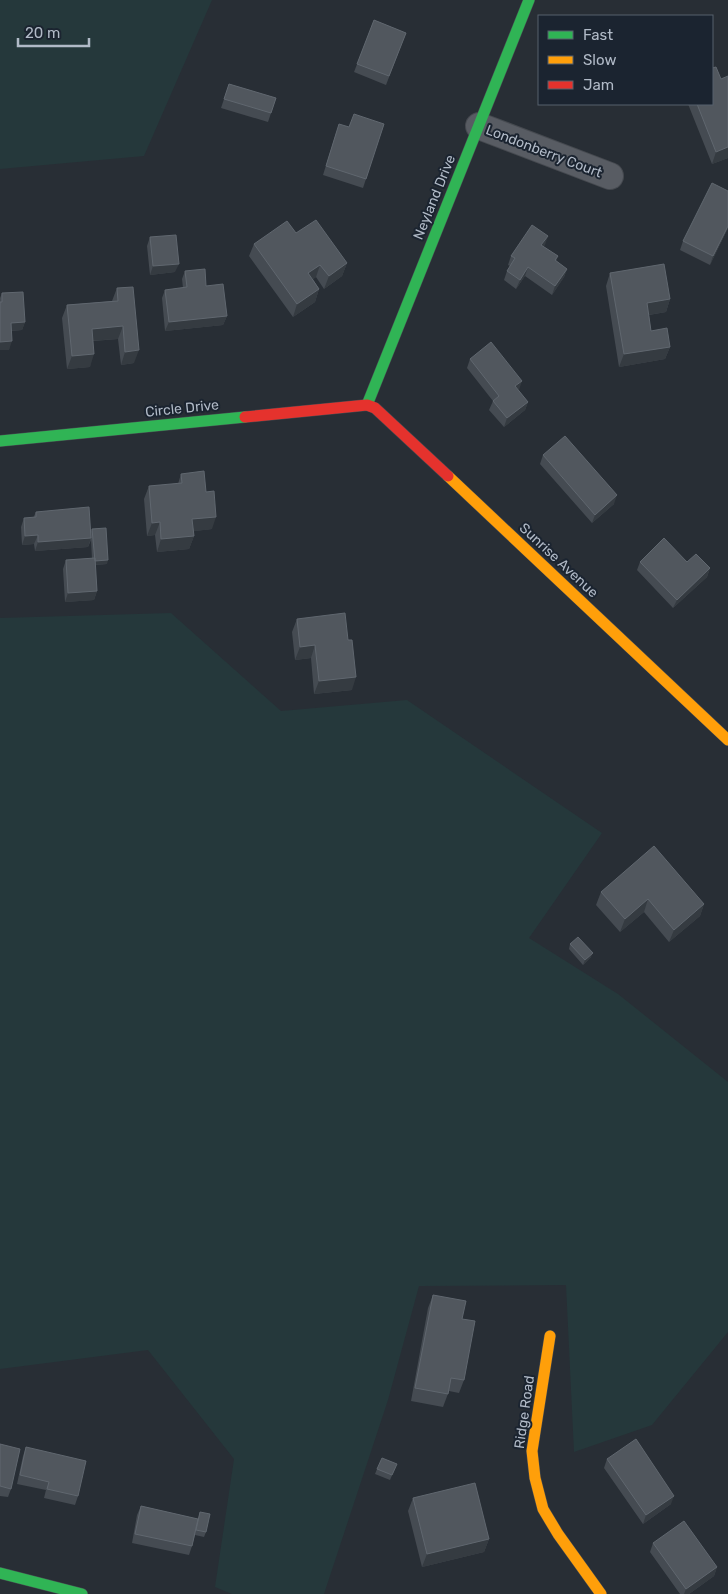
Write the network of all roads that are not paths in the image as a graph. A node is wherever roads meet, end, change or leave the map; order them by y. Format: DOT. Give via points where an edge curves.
graph roads {
  1 [pos="529,0"];
  2 [pos="479,126"];
  3 [pos="610,176"];
  4 [pos="367,405"];
  5 [pos="0,441"];
  6 [pos="728,740"];
  7 [pos="550,1336"];
  8 [pos="0,1573"];
  9 [pos="82,1594"];
  10 [pos="601,1594"];
  1 -- 2 [label="street, Neyland Drive"];
  2 -- 3 [label="street, Londonberry Court"];
  2 -- 4 [label="street, Neyland Drive"];
  4 -- 5 [label="street, Circle Drive"];
  4 -- 6 [label="street, Sunrise Avenue" via="375,408"];
  7 -- 10 [label="street, Ridge Road" via="532,1451 535,1478 543,1508"];
  8 -- 9 [label="street"];
}
